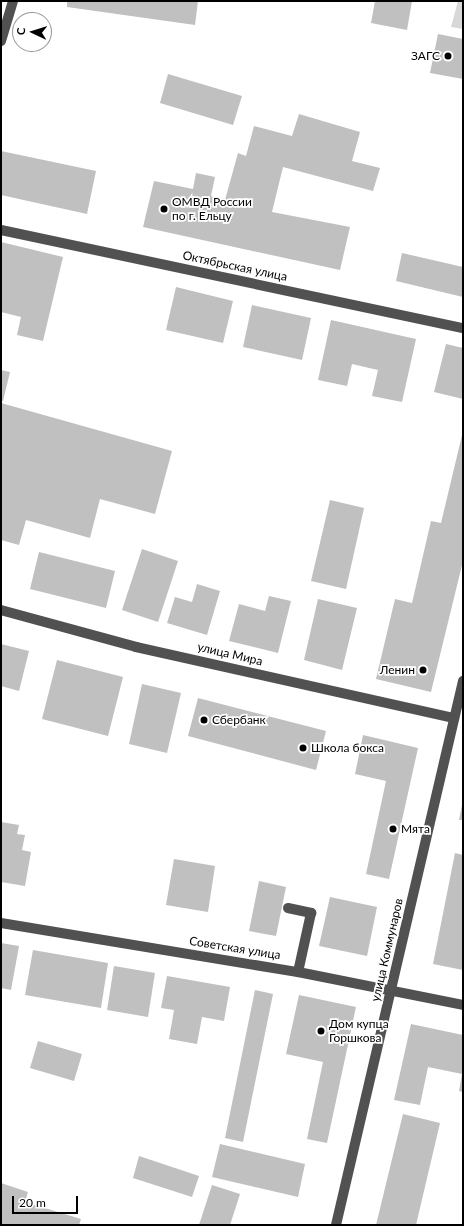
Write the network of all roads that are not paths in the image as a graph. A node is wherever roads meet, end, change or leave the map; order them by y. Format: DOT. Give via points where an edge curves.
graph roads {
  1 [pos="13,1"];
  2 [pos="1,41"];
  3 [pos="1,230"];
  4 [pos="463,328"];
  5 [pos="1,610"];
  6 [pos="463,681"];
  7 [pos="454,718"];
  8 [pos="288,908"];
  9 [pos="1,923"];
  10 [pos="298,972"];
  11 [pos="391,990"];
  12 [pos="463,1005"];
  13 [pos="336,1225"];
  1 -- 2 [label="street"];
  3 -- 4 [label="street, Октябрьская улица"];
  5 -- 7 [label="street, улица Мира" via="136,647"];
  6 -- 7 [label="street, улица Коммунаров"];
  7 -- 11 [label="street, улица Коммунаров"];
  8 -- 10 [label="street" via="311,913"];
  9 -- 10 [label="street, Советская улица"];
  10 -- 11 [label="street, Советская улица"];
  11 -- 12 [label="street, Советская улица"];
  11 -- 13 [label="street, улица Коммунаров"];
}
